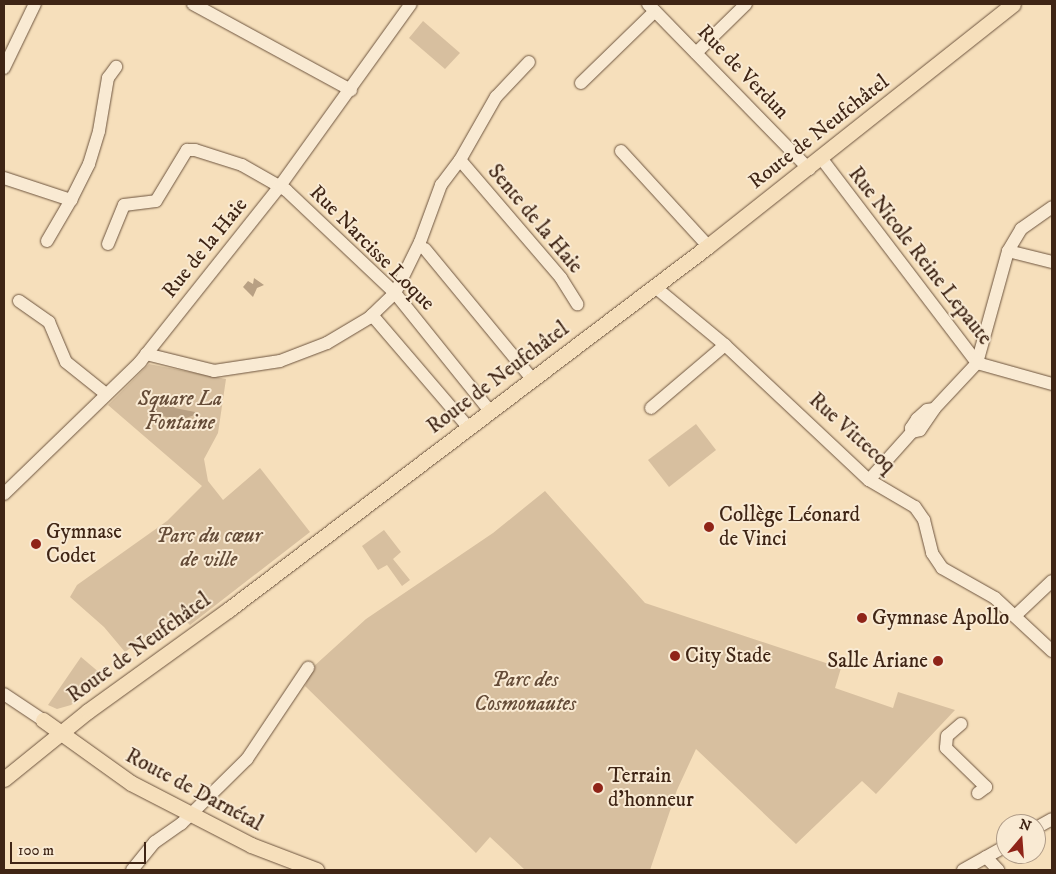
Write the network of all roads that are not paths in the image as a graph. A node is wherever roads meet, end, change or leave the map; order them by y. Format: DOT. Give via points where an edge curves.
graph roads {
  1 [pos="35,4"];
  2 [pos="193,4"];
  3 [pos="411,4"];
  4 [pos="746,4"];
  5 [pos="1013,4"];
  6 [pos="651,7"];
  7 [pos="696,53"];
  8 [pos="529,62"];
  9 [pos="116,67"];
  10 [pos="4,68"];
  11 [pos="581,83"];
  12 [pos="350,90"];
  13 [pos="621,151"];
  14 [pos="821,158"];
  15 [pos="460,160"];
  16 [pos="808,168"];
  17 [pos="4,178"];
  18 [pos="280,186"];
  19 [pos="72,200"];
  20 [pos="1052,207"];
  21 [pos="48,241"];
  22 [pos="108,244"];
  23 [pos="708,246"];
  24 [pos="426,249"];
  25 [pos="1008,251"];
  26 [pos="1052,262"];
  27 [pos="655,286"];
  28 [pos="395,293"];
  29 [pos="18,301"];
  30 [pos="578,304"];
  31 [pos="372,315"];
  32 [pos="725,345"];
  33 [pos="146,354"];
  34 [pos="976,363"];
  35 [pos="532,379"];
  36 [pos="1052,384"];
  37 [pos="106,394"];
  38 [pos="651,408"];
  39 [pos="490,411"];
  40 [pos="468,426"];
  41 [pos="869,480"];
  42 [pos="4,494"];
  43 [pos="1052,581"];
  44 [pos="1015,616"];
  45 [pos="1052,651"];
  46 [pos="308,668"];
  47 [pos="4,694"];
  48 [pos="43,720"];
  49 [pos="961,724"];
  50 [pos="60,733"];
  51 [pos="4,779"];
  52 [pos="978,793"];
  53 [pos="189,814"];
  54 [pos="996,852"];
  55 [pos="986,857"];
  56 [pos="132,870"];
  57 [pos="316,870"];
  58 [pos="963,870"];
  59 [pos="998,870"];
  1 -- 10 [label="street"];
  2 -- 12 [label="street"];
  3 -- 12 [label="street, Rue de la Haie"];
  4 -- 7 [label="street"];
  5 -- 14 [label="main road, Route de Neufchâtel"];
  6 -- 7 [label="street, Rue de Verdun"];
  6 -- 11 [label="street"];
  7 -- 16 [label="street, Rue de Verdun"];
  8 -- 15 [label="street" via="496,97"];
  9 -- 19 [label="street" via="108,78 99,131 89,164"];
  12 -- 18 [label="street, Rue de la Haie"];
  13 -- 23 [label="street"];
  14 -- 16 [label="main road, Route de Neufchâtel"];
  14 -- 34 [label="street, Rue Nicole Reine Lepaute"];
  15 -- 28 [label="street" via="441,185 420,242"];
  15 -- 30 [label="street, Sente de la Haie" via="561,278"];
  16 -- 23 [label="main road, Route de Neufchâtel"];
  17 -- 19 [label="street"];
  18 -- 22 [label="street, Rue Narcisse Loque" via="228,159 191,148 156,201 124,205"];
  18 -- 28 [label="street, Rue Narcisse Loque"];
  18 -- 33 [label="street, Rue de la Haie"];
  19 -- 21 [label="street"];
  20 -- 25 [label="street" via="1021,229"];
  23 -- 27 [label="main road, Route de Neufchâtel"];
  24 -- 35 [label="street"];
  25 -- 26 [label="street"];
  25 -- 34 [label="street"];
  27 -- 32 [label="street, Rue Vittecoq"];
  27 -- 35 [label="main road, Route de Neufchâtel"];
  28 -- 31 [label="street"];
  28 -- 39 [label="street, Rue Narcisse Loque"];
  29 -- 37 [label="street" via="48,322 66,362"];
  31 -- 33 [label="street" via="327,343 280,361 214,371"];
  31 -- 40 [label="street"];
  32 -- 38 [label="street"];
  32 -- 41 [label="street, Rue Vittecoq"];
  33 -- 37 [label="street, Rue de la Haie"];
  34 -- 36 [label="street, Rue Nicole Reine Lepaute"];
  34 -- 41 [label="street" via="934,409 920,430 912,432"];
  35 -- 39 [label="main road, Route de Neufchâtel"];
  37 -- 42 [label="street, Rue de la Haie"];
  39 -- 40 [label="main road, Route de Neufchâtel"];
  40 -- 50 [label="main road, Route de Neufchâtel"];
  41 -- 44 [label="street, Rue Vittecoq" via="916,507 924,520 932,553 942,568 982,589"];
  43 -- 44 [label="street"];
  44 -- 45 [label="street, Rue Vittecoq"];
  46 -- 53 [label="street" via="247,759"];
  47 -- 48 [label="street"];
  48 -- 50 [label="main road, Route de Darnétal"];
  49 -- 52 [label="street" via="947,736 946,748 986,787"];
  50 -- 51 [label="main road, Route de Neufchâtel"];
  50 -- 53 [label="main road, Route de Darnétal" via="131,784"];
  53 -- 56 [label="street" via="156,842"];
  53 -- 57 [label="main road, Route de Darnétal" via="251,845"];
  54 -- 55 [label="street"];
  55 -- 58 [label="street"];
  55 -- 59 [label="street"];
}
